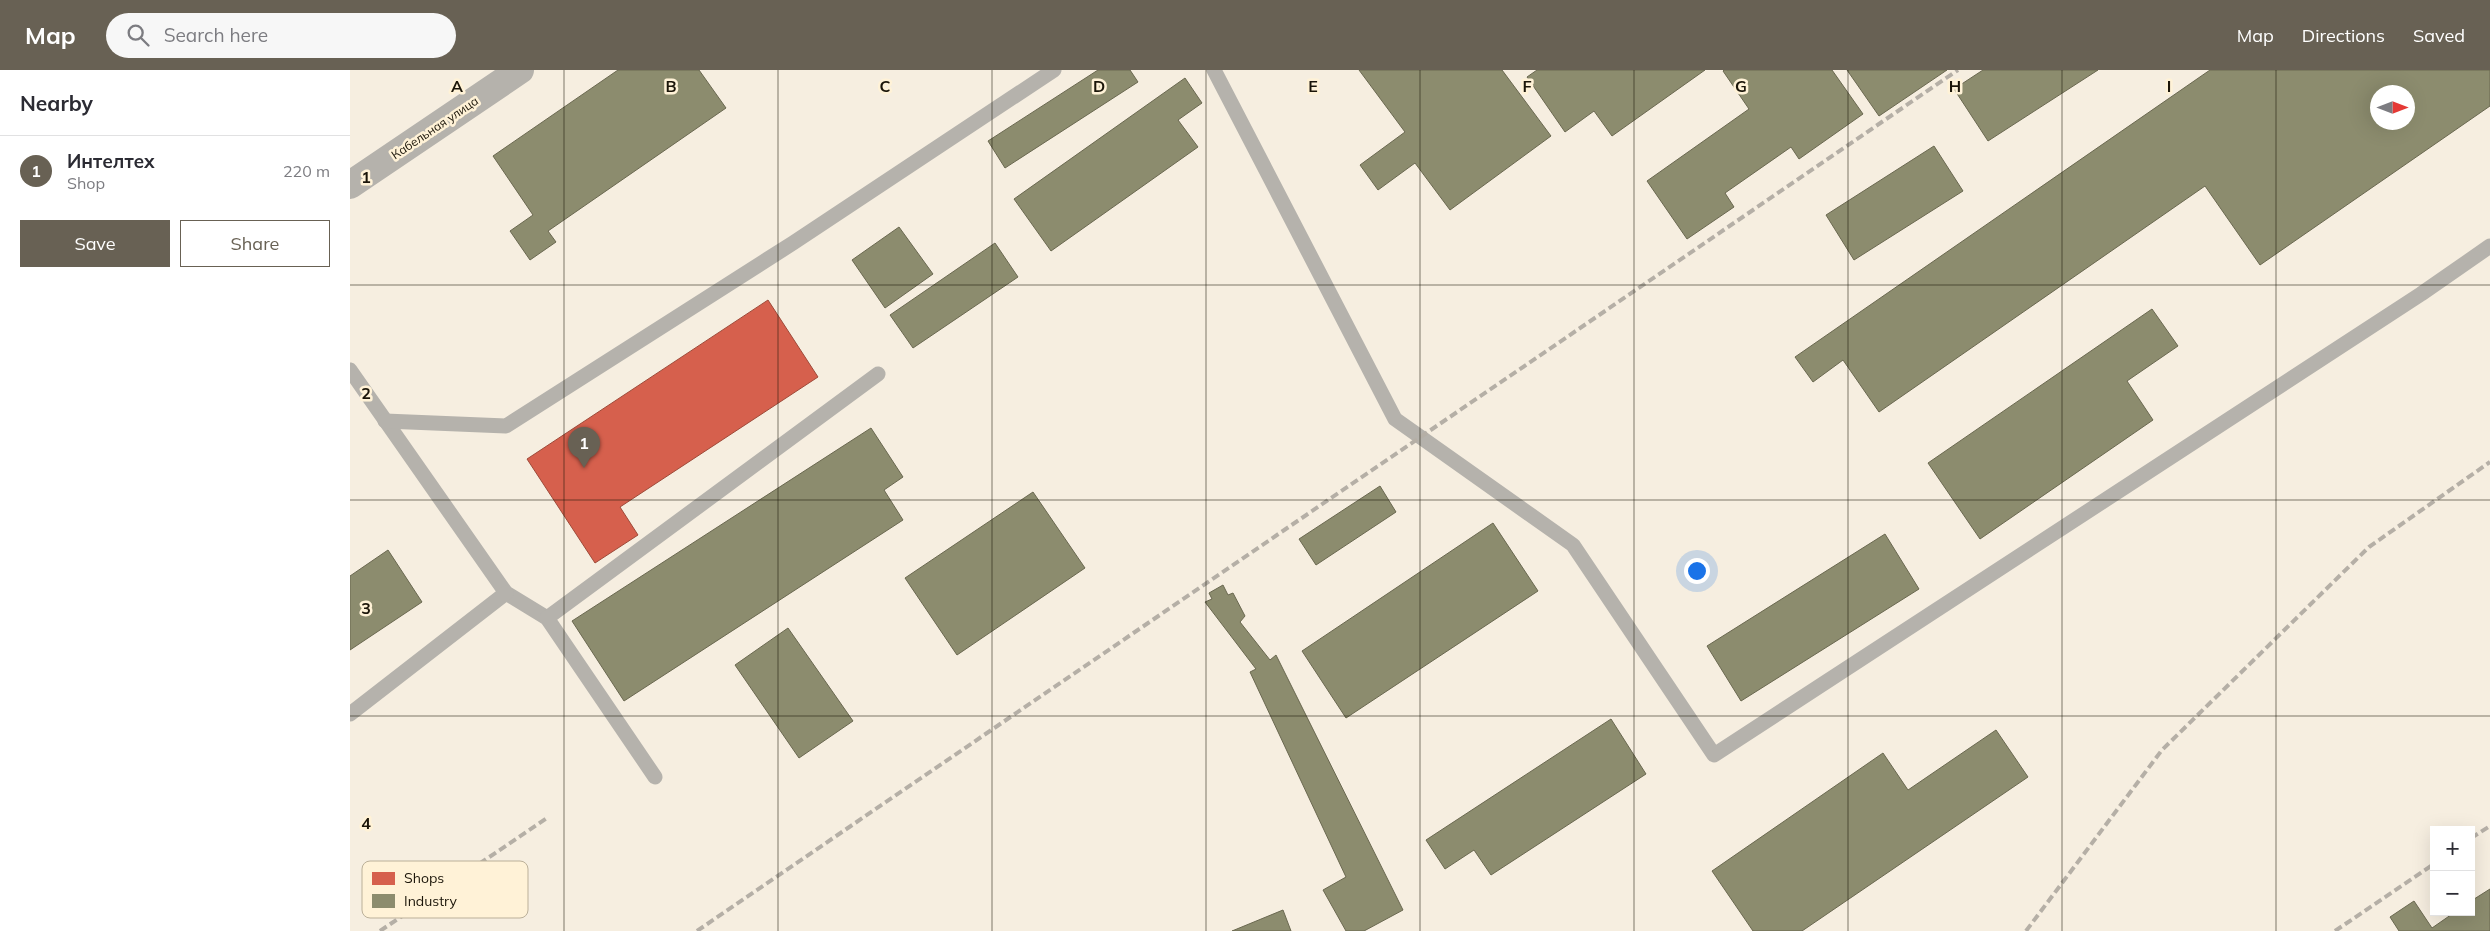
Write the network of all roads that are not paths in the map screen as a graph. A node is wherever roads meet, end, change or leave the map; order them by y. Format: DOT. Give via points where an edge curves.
graph roads {
  1 [pos="520,70"];
  2 [pos="1054,70"];
  3 [pos="1214,70"];
  4 [pos="350,185"];
  5 [pos="2490,246"];
  6 [pos="350,370"];
  7 [pos="878,374"];
  8 [pos="385,421"];
  9 [pos="506,593"];
  10 [pos="547,618"];
  11 [pos="350,714"];
  12 [pos="655,777"];
  1 -- 4 [label="street, Кабельная улица"];
  2 -- 8 [label="lane" via="506,426"];
  3 -- 5 [label="lane" via="1395,419 1572,545 1714,755 2422,294"];
  6 -- 8 [label="lane"];
  7 -- 10 [label="lane"];
  8 -- 9 [label="lane"];
  9 -- 10 [label="lane"];
  9 -- 11 [label="lane"];
  10 -- 12 [label="lane"];
}
